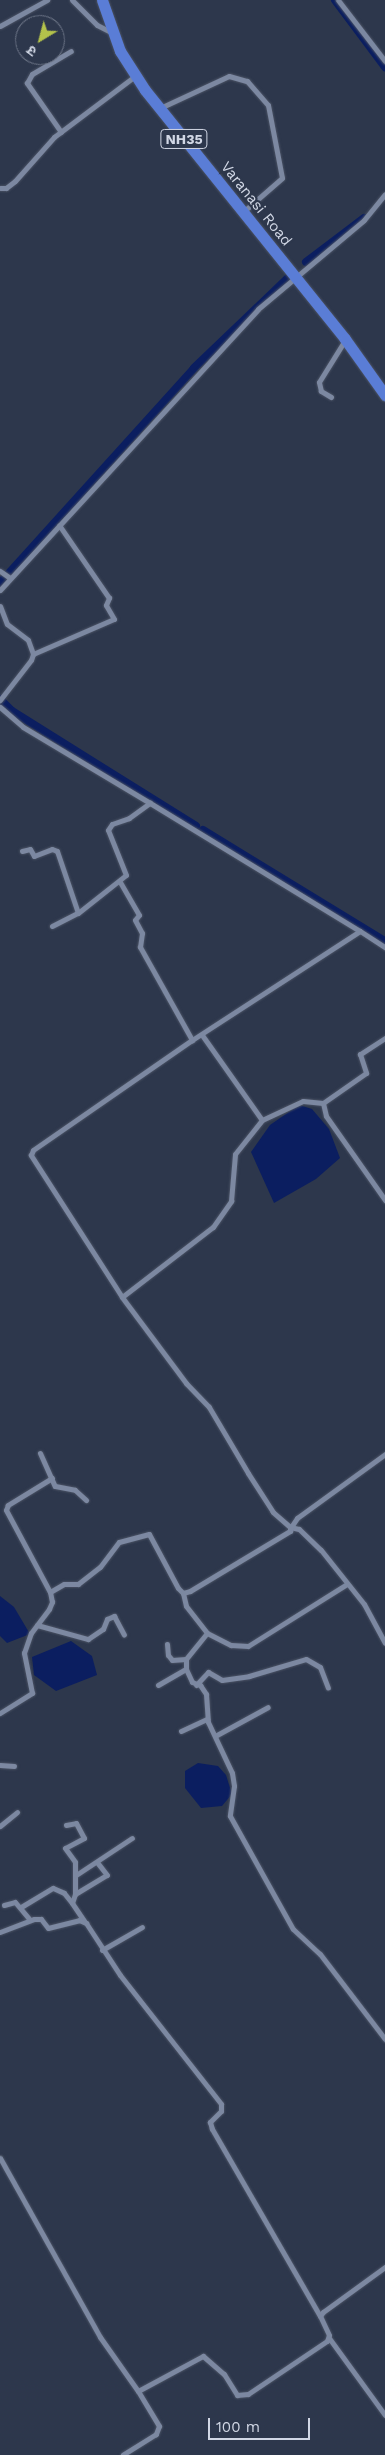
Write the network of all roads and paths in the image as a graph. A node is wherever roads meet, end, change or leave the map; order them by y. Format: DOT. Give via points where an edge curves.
graph roads {
  1 [pos="47,0"];
  2 [pos="72,0"];
  3 [pos="102,0"];
  4 [pos="338,0"];
  5 [pos="0,26"];
  6 [pos="112,32"];
  7 [pos="71,51"];
  8 [pos="385,61"];
  9 [pos="135,76"];
  10 [pos="160,108"];
  11 [pos="61,132"];
  12 [pos="0,188"];
  13 [pos="385,194"];
  14 [pos="243,212"];
  15 [pos="295,276"];
  16 [pos="346,339"];
  17 [pos="385,395"];
  18 [pos="331,397"];
  19 [pos="59,525"];
  20 [pos="1,571"];
  21 [pos="9,578"];
  22 [pos="0,590"];
  23 [pos="0,606"];
  24 [pos="33,654"];
  25 [pos="2,699"];
  26 [pos="0,707"];
  27 [pos="150,803"];
  28 [pos="22,851"];
  29 [pos="120,882"];
  30 [pos="78,913"];
  31 [pos="52,926"];
  32 [pos="360,932"];
  33 [pos="385,947"];
  34 [pos="202,1034"];
  35 [pos="385,1038"];
  36 [pos="192,1040"];
  37 [pos="323,1103"];
  38 [pos="262,1120"];
  39 [pos="385,1200"];
  40 [pos="122,1297"];
  41 [pos="40,1453"];
  42 [pos="385,1454"];
  43 [pos="52,1478"];
  44 [pos="86,1500"];
  45 [pos="290,1528"];
  46 [pos="347,1584"];
  47 [pos="50,1592"];
  48 [pos="183,1593"];
  49 [pos="37,1626"];
  50 [pos="207,1633"];
  51 [pos="124,1635"];
  52 [pos="385,1643"];
  53 [pos="167,1644"];
  54 [pos="186,1659"];
  55 [pos="186,1669"];
  56 [pos="158,1685"];
  57 [pos="196,1685"];
  58 [pos="328,1688"];
  59 [pos="268,1708"];
  60 [pos="0,1713"];
  61 [pos="207,1719"];
  62 [pos="181,1731"];
  63 [pos="215,1736"];
  64 [pos="0,1765"];
  65 [pos="14,1766"];
  66 [pos="17,1812"];
  67 [pos="66,1825"];
  68 [pos="0,1826"];
  69 [pos="132,1838"];
  70 [pos="97,1862"];
  71 [pos="76,1875"];
  72 [pos="75,1894"];
  73 [pos="72,1903"];
  74 [pos="4,1906"];
  75 [pos="20,1907"];
  76 [pos="30,1920"];
  77 [pos="84,1921"];
  78 [pos="142,1927"];
  79 [pos="0,1932"];
  80 [pos="102,1950"];
  81 [pos="385,2039"];
  82 [pos="0,2158"];
  83 [pos="385,2267"];
  84 [pos="320,2316"];
  85 [pos="329,2338"];
  86 [pos="138,2391"];
  87 [pos="385,2415"];
  88 [pos="124,2455"];
  1 -- 5 [label="street"];
  2 -- 6 [label="street" via="97,26"];
  3 -- 6 [label="highway, Varanasi Road / NH35"];
  4 -- 8 [label="street"];
  6 -- 9 [label="highway, Varanasi Road / NH35"];
  7 -- 11 [label="street" via="32,74 27,83"];
  9 -- 10 [label="highway, Varanasi Road / NH35"];
  9 -- 11 [label="street"];
  10 -- 14 [label="highway, Varanasi Road / NH35"];
  10 -- 14 [label="street" via="229,76 247,82 268,105 282,178"];
  11 -- 12 [label="street" via="15,180 6,188"];
  13 -- 15 [label="street" via="364,220"];
  14 -- 15 [label="highway, Varanasi Road / NH35"];
  15 -- 16 [label="highway, Varanasi Road / NH35"];
  15 -- 19 [label="street" via="252,315"];
  16 -- 17 [label="highway, Varanasi Road / NH35"];
  16 -- 18 [label="street" via="319,382 321,391"];
  19 -- 21 [label="street"];
  19 -- 24 [label="street" via="109,598 106,605 114,619"];
  20 -- 21 [label="street"];
  21 -- 22 [label="street"];
  23 -- 24 [label="street" via="7,624 28,640"];
  24 -- 25 [label="street"];
  26 -- 27 [label="street" via="30,731"];
  27 -- 29 [label="street" via="129,818 112,824 108,830 126,871"];
  27 -- 32 [label="street"];
  28 -- 30 [label="street" via="30,849 34,856 52,849 57,851"];
  29 -- 30 [label="street"];
  29 -- 36 [label="street" via="138,915 135,920 142,933 140,947"];
  30 -- 31 [label="street"];
  32 -- 33 [label="street"];
  32 -- 34 [label="street"];
  34 -- 36 [label="street"];
  34 -- 38 [label="street"];
  35 -- 37 [label="street" via="360,1054 366,1073"];
  36 -- 40 [label="street" via="31,1153 31,1159"];
  37 -- 38 [label="street" via="303,1101"];
  37 -- 39 [label="street" via="326,1116"];
  38 -- 40 [label="street" via="235,1154 231,1201 213,1227"];
  40 -- 45 [label="street" via="186,1383 209,1407 274,1512"];
  41 -- 43 [label="street"];
  42 -- 45 [label="street" via="297,1518"];
  43 -- 44 [label="street" via="58,1488 74,1490"];
  43 -- 47 [label="street" via="8,1505 6,1510"];
  45 -- 46 [label="street" via="298,1529 315,1543"];
  45 -- 48 [label="street" via="262,1550"];
  46 -- 50 [label="street" via="248,1646 231,1645"];
  46 -- 52 [label="street" via="369,1610"];
  47 -- 48 [label="street" via="64,1584 78,1584 100,1567 119,1542 149,1534"];
  47 -- 49 [label="street" via="52,1602"];
  48 -- 50 [label="street" via="186,1606"];
  49 -- 51 [label="street" via="88,1639 103,1629 106,1619 114,1616"];
  49 -- 60 [label="street" via="24,1653 32,1693"];
  50 -- 54 [label="street"];
  53 -- 54 [label="street" via="172,1660"];
  54 -- 55 [label="street"];
  55 -- 56 [label="street"];
  55 -- 57 [label="street"];
  57 -- 58 [label="street" via="208,1672 222,1680 250,1676 306,1659 320,1668"];
  57 -- 61 [label="street" via="200,1685 208,1698"];
  59 -- 63 [label="street"];
  61 -- 62 [label="street"];
  61 -- 63 [label="street"];
  63 -- 81 [label="street" via="234,1781 230,1816 289,1924 320,1954"];
  64 -- 65 [label="street"];
  66 -- 68 [label="street"];
  67 -- 71 [label="street" via="76,1822 84,1838 65,1848 75,1862"];
  69 -- 70 [label="street"];
  70 -- 71 [label="street"];
  70 -- 72 [label="street" via="106,1875"];
  71 -- 72 [label="street"];
  72 -- 73 [label="street"];
  73 -- 75 [label="street" via="64,1893 53,1888"];
  73 -- 77 [label="street"];
  74 -- 75 [label="street" via="15,1902"];
  75 -- 76 [label="street"];
  76 -- 77 [label="street" via="41,1919 48,1928"];
  76 -- 79 [label="street"];
  77 -- 80 [label="street"];
  78 -- 80 [label="street"];
  80 -- 84 [label="street" via="221,2104 221,2111 210,2122 212,2129"];
  82 -- 86 [label="street" via="100,2337"];
  83 -- 84 [label="street"];
  84 -- 85 [label="street"];
  85 -- 86 [label="street" via="248,2394 237,2395 220,2370 203,2356"];
  85 -- 87 [label="street"];
  86 -- 88 [label="street" via="159,2429"];
}
